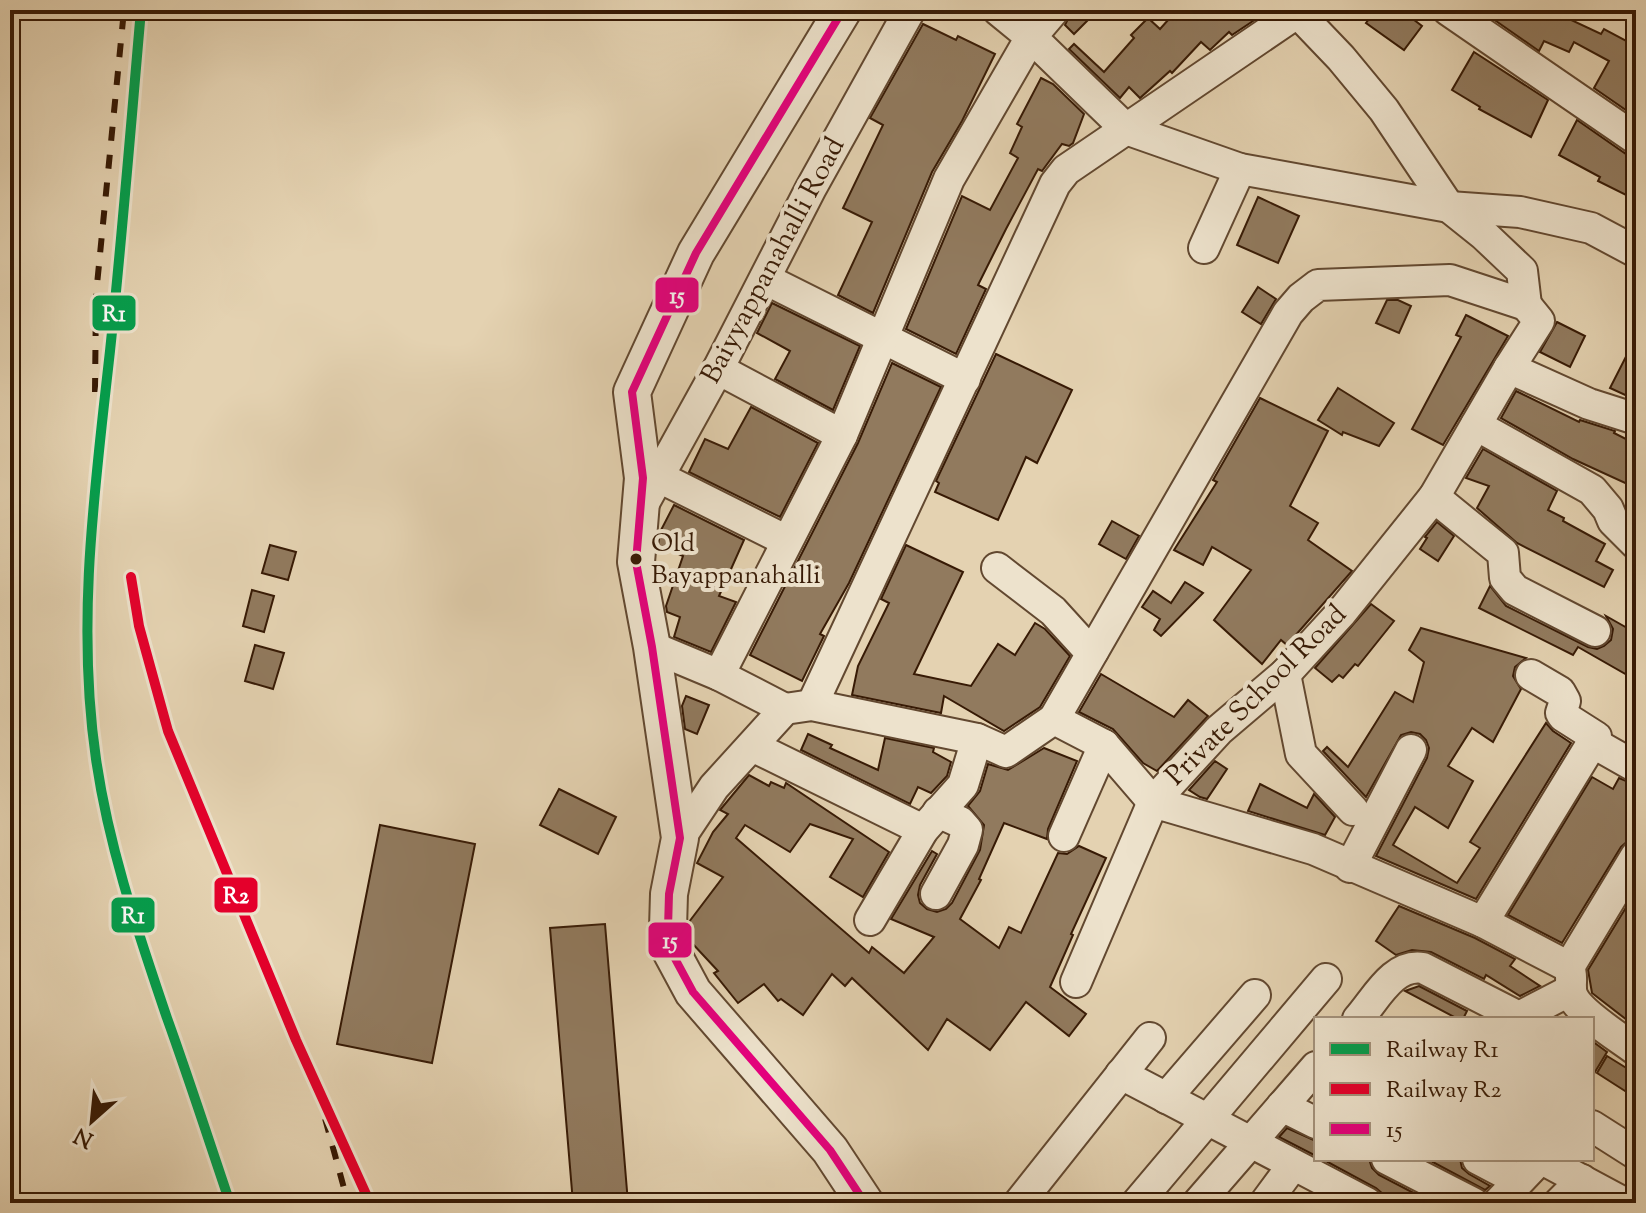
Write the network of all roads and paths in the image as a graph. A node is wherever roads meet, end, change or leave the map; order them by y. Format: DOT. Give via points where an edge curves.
graph roads {
  1 [pos="843,10"];
  2 [pos="910,10"];
  3 [pos="998,10"];
  4 [pos="1054,10"];
  5 [pos="1448,10"];
  6 [pos="1299,11"];
  7 [pos="1031,37"];
  8 [pos="1126,129"];
  9 [pos="1636,139"];
  10 [pos="1240,169"];
  11 [pos="1449,207"];
  12 [pos="1204,248"];
  13 [pos="1636,252"];
  14 [pos="765,279"];
  15 [pos="1526,305"];
  16 [pos="884,337"];
  17 [pos="1509,368"];
  18 [pos="718,369"];
  19 [pos="965,379"];
  20 [pos="1636,419"];
  21 [pos="1476,425"];
  22 [pos="842,435"];
  23 [pos="659,477"];
  24 [pos="1434,497"];
  25 [pos="639,512"];
  26 [pos="787,541"];
  27 [pos="1636,544"];
  28 [pos="997,568"];
  29 [pos="1595,631"];
  30 [pos="652,647"];
  31 [pos="1093,651"];
  32 [pos="1285,674"];
  33 [pos="719,675"];
  34 [pos="1531,675"];
  35 [pos="799,707"];
  36 [pos="1054,719"];
  37 [pos="977,739"];
  38 [pos="1104,745"];
  39 [pos="1595,745"];
  40 [pos="752,746"];
  41 [pos="1411,750"];
  42 [pos="1636,767"];
  43 [pos="1153,802"];
  44 [pos="1353,810"];
  45 [pos="930,821"];
  46 [pos="1064,836"];
  47 [pos="680,838"];
  48 [pos="1636,856"];
  49 [pos="1350,867"];
  50 [pos="936,894"];
  51 [pos="870,920"];
  52 [pos="1483,922"];
  53 [pos="1570,978"];
  54 [pos="1326,979"];
  55 [pos="1076,982"];
  56 [pos="1255,995"];
  57 [pos="1373,1015"];
  58 [pos="1593,1017"];
  59 [pos="1594,1017"];
  60 [pos="1150,1038"];
  61 [pos="1636,1050"];
  62 [pos="1314,1071"];
  63 [pos="1121,1074"];
  64 [pos="1166,1098"];
  65 [pos="1282,1106"];
  66 [pos="1207,1120"];
  67 [pos="1314,1122"];
  68 [pos="1594,1127"];
  69 [pos="1251,1143"];
  70 [pos="1636,1154"];
  71 [pos="1391,1161"];
  72 [pos="1482,1161"];
  73 [pos="1539,1161"];
  74 [pos="1545,1161"];
  75 [pos="1293,1165"];
  76 [pos="1518,1180"];
  77 [pos="1582,1180"];
  78 [pos="1324,1194"];
  79 [pos="1636,1195"];
  80 [pos="865,1203"];
  81 [pos="1019,1203"];
  82 [pos="1137,1203"];
  83 [pos="1198,1203"];
  84 [pos="1265,1203"];
  85 [pos="1367,1203"];
  86 [pos="1473,1203"];
  87 [pos="1498,1203"];
  88 [pos="1559,1203"];
  89 [pos="1627,1203"];
  1 -- 25 [label="street" via="696,253 632,392 643,478"];
  2 -- 14 [label="street, Baiyyappanahalli Road"];
  3 -- 7 [label="street"];
  4 -- 7 [label="street"];
  5 -- 9 [label="street"];
  6 -- 8 [label="street"];
  6 -- 11 [label="street" via="1384,110"];
  7 -- 8 [label="street"];
  7 -- 16 [label="street" via="949,179"];
  8 -- 10 [label="street"];
  8 -- 19 [label="street" via="1066,170 1055,184"];
  10 -- 11 [label="street"];
  10 -- 12 [label="street"];
  11 -- 13 [label="street" via="1520,212 1591,228"];
  11 -- 15 [label="street" via="1522,271"];
  14 -- 16 [label="street"];
  14 -- 18 [label="street, Baiyyappanahalli Road"];
  15 -- 17 [label="street, Private School Road" via="1539,321"];
  15 -- 31 [label="street" via="1450,280 1318,285 1301,298"];
  16 -- 19 [label="street"];
  16 -- 22 [label="street"];
  17 -- 20 [label="street"];
  17 -- 21 [label="street, Private School Road"];
  18 -- 22 [label="street"];
  18 -- 23 [label="street, Baiyyappanahalli Road"];
  19 -- 35 [label="street"];
  21 -- 24 [label="street, Private School Road"];
  21 -- 27 [label="street" via="1592,490"];
  22 -- 26 [label="street"];
  23 -- 25 [label="street, Baiyyappanahalli Road"];
  23 -- 26 [label="street"];
  24 -- 29 [label="street" via="1503,553 1505,578 1515,590"];
  24 -- 32 [label="street, Private School Road"];
  25 -- 30 [label="street" via="636,562"];
  26 -- 33 [label="street"];
  28 -- 31 [label="street" via="1053,611"];
  30 -- 33 [label="street"];
  30 -- 47 [label="street"];
  31 -- 36 [label="street"];
  32 -- 43 [label="street, Private School Road" via="1219,730"];
  32 -- 44 [label="street" via="1301,754"];
  33 -- 35 [label="street"];
  34 -- 39 [label="street" via="1560,692 1565,701 1561,713 1594,734"];
  35 -- 37 [label="street"];
  35 -- 40 [label="street"];
  36 -- 37 [label="street" via="1006,752"];
  36 -- 38 [label="street, Private School Road"];
  37 -- 45 [label="street" via="963,785"];
  38 -- 43 [label="street, Private School Road"];
  38 -- 46 [label="street"];
  39 -- 42 [label="street"];
  39 -- 52 [label="street"];
  40 -- 45 [label="street"];
  40 -- 47 [label="street" via="714,787"];
  41 -- 49 [label="street"];
  43 -- 49 [label="street" via="1313,849"];
  43 -- 55 [label="street"];
  45 -- 50 [label="street" via="960,822 967,830"];
  45 -- 51 [label="street"];
  47 -- 80 [label="street" via="669,894 672,953 693,992 830,1150"];
  48 -- 53 [label="street"];
  49 -- 52 [label="street"];
  52 -- 53 [label="street"];
  53 -- 57 [label="street" via="1519,1017 1411,966 1396,973"];
  53 -- 58 [label="street" via="1578,1005"];
  54 -- 66 [label="street"];
  56 -- 64 [label="street"];
  59 -- 61 [label="street"];
  60 -- 63 [label="street"];
  62 -- 65 [label="street"];
  63 -- 64 [label="street"];
  63 -- 81 [label="street"];
  64 -- 66 [label="street"];
  65 -- 67 [label="street"];
  65 -- 69 [label="street"];
  66 -- 69 [label="street"];
  66 -- 82 [label="street"];
  68 -- 70 [label="street"];
  69 -- 75 [label="street"];
  69 -- 83 [label="street"];
  71 -- 86 [label="street"];
  72 -- 76 [label="street"];
  73 -- 76 [label="street"];
  74 -- 77 [label="street"];
  75 -- 78 [label="street"];
  75 -- 84 [label="street"];
  76 -- 87 [label="street"];
  77 -- 88 [label="street"];
  77 -- 89 [label="street"];
  78 -- 85 [label="street"];
  79 -- 89 [label="street"];
}
